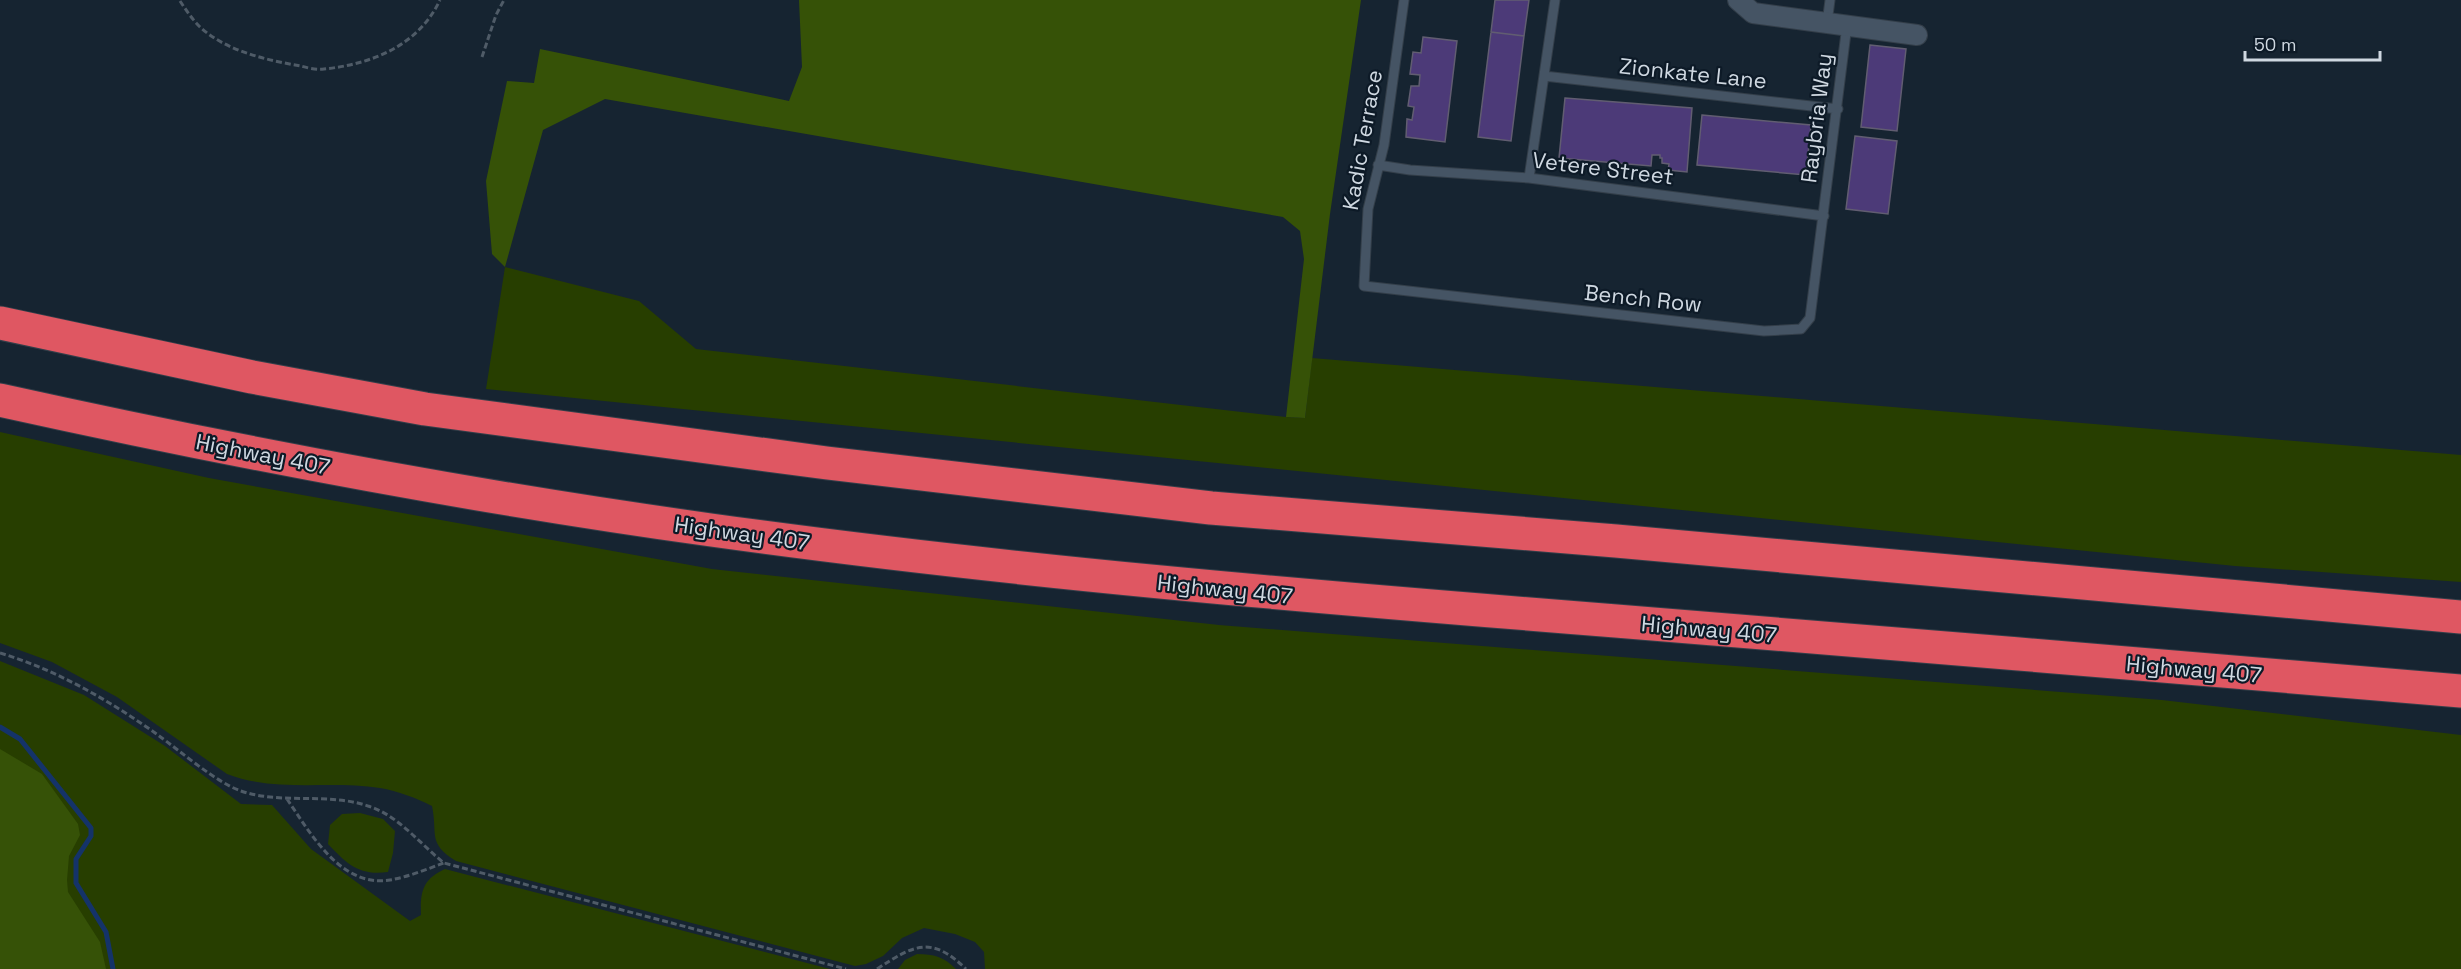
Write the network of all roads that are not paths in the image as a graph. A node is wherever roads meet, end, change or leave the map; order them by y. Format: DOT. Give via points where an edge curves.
graph roads {
  1 [pos="1404,0"];
  2 [pos="1555,0"];
  3 [pos="1738,0"];
  4 [pos="1830,0"];
  5 [pos="1827,23"];
  6 [pos="1847,25"];
  7 [pos="1917,35"];
  8 [pos="1544,76"];
  9 [pos="1838,109"];
  10 [pos="1378,165"];
  11 [pos="1529,178"];
  12 [pos="1824,216"];
  13 [pos="1364,286"];
  14 [pos="0,323"];
  15 [pos="0,400"];
  16 [pos="2461,616"];
  17 [pos="2461,691"];
  1 -- 10 [label="lane, Kadic Terrace"];
  2 -- 8 [label="lane"];
  3 -- 5 [label="street" via="1753,13"];
  4 -- 5 [label="lane"];
  5 -- 6 [label="street"];
  6 -- 7 [label="street"];
  6 -- 9 [label="lane, Raybria Way"];
  8 -- 9 [label="lane, Zionkate Lane"];
  8 -- 11 [label="lane"];
  9 -- 12 [label="lane, Raybria Way"];
  10 -- 11 [label="lane, Vetere Street"];
  10 -- 13 [label="lane, Kadic Terrace" via="1368,209"];
  11 -- 12 [label="lane, Vetere Street"];
  12 -- 13 [label="lane, Bench Row" via="1810,318 1801,329 1764,331"];
  14 -- 16 [label="highway" via="425,409 826,463 1211,508"];
  15 -- 17 [label="highway, Highway 407" via="394,479 709,530 1028,570 1302,597"];
}
